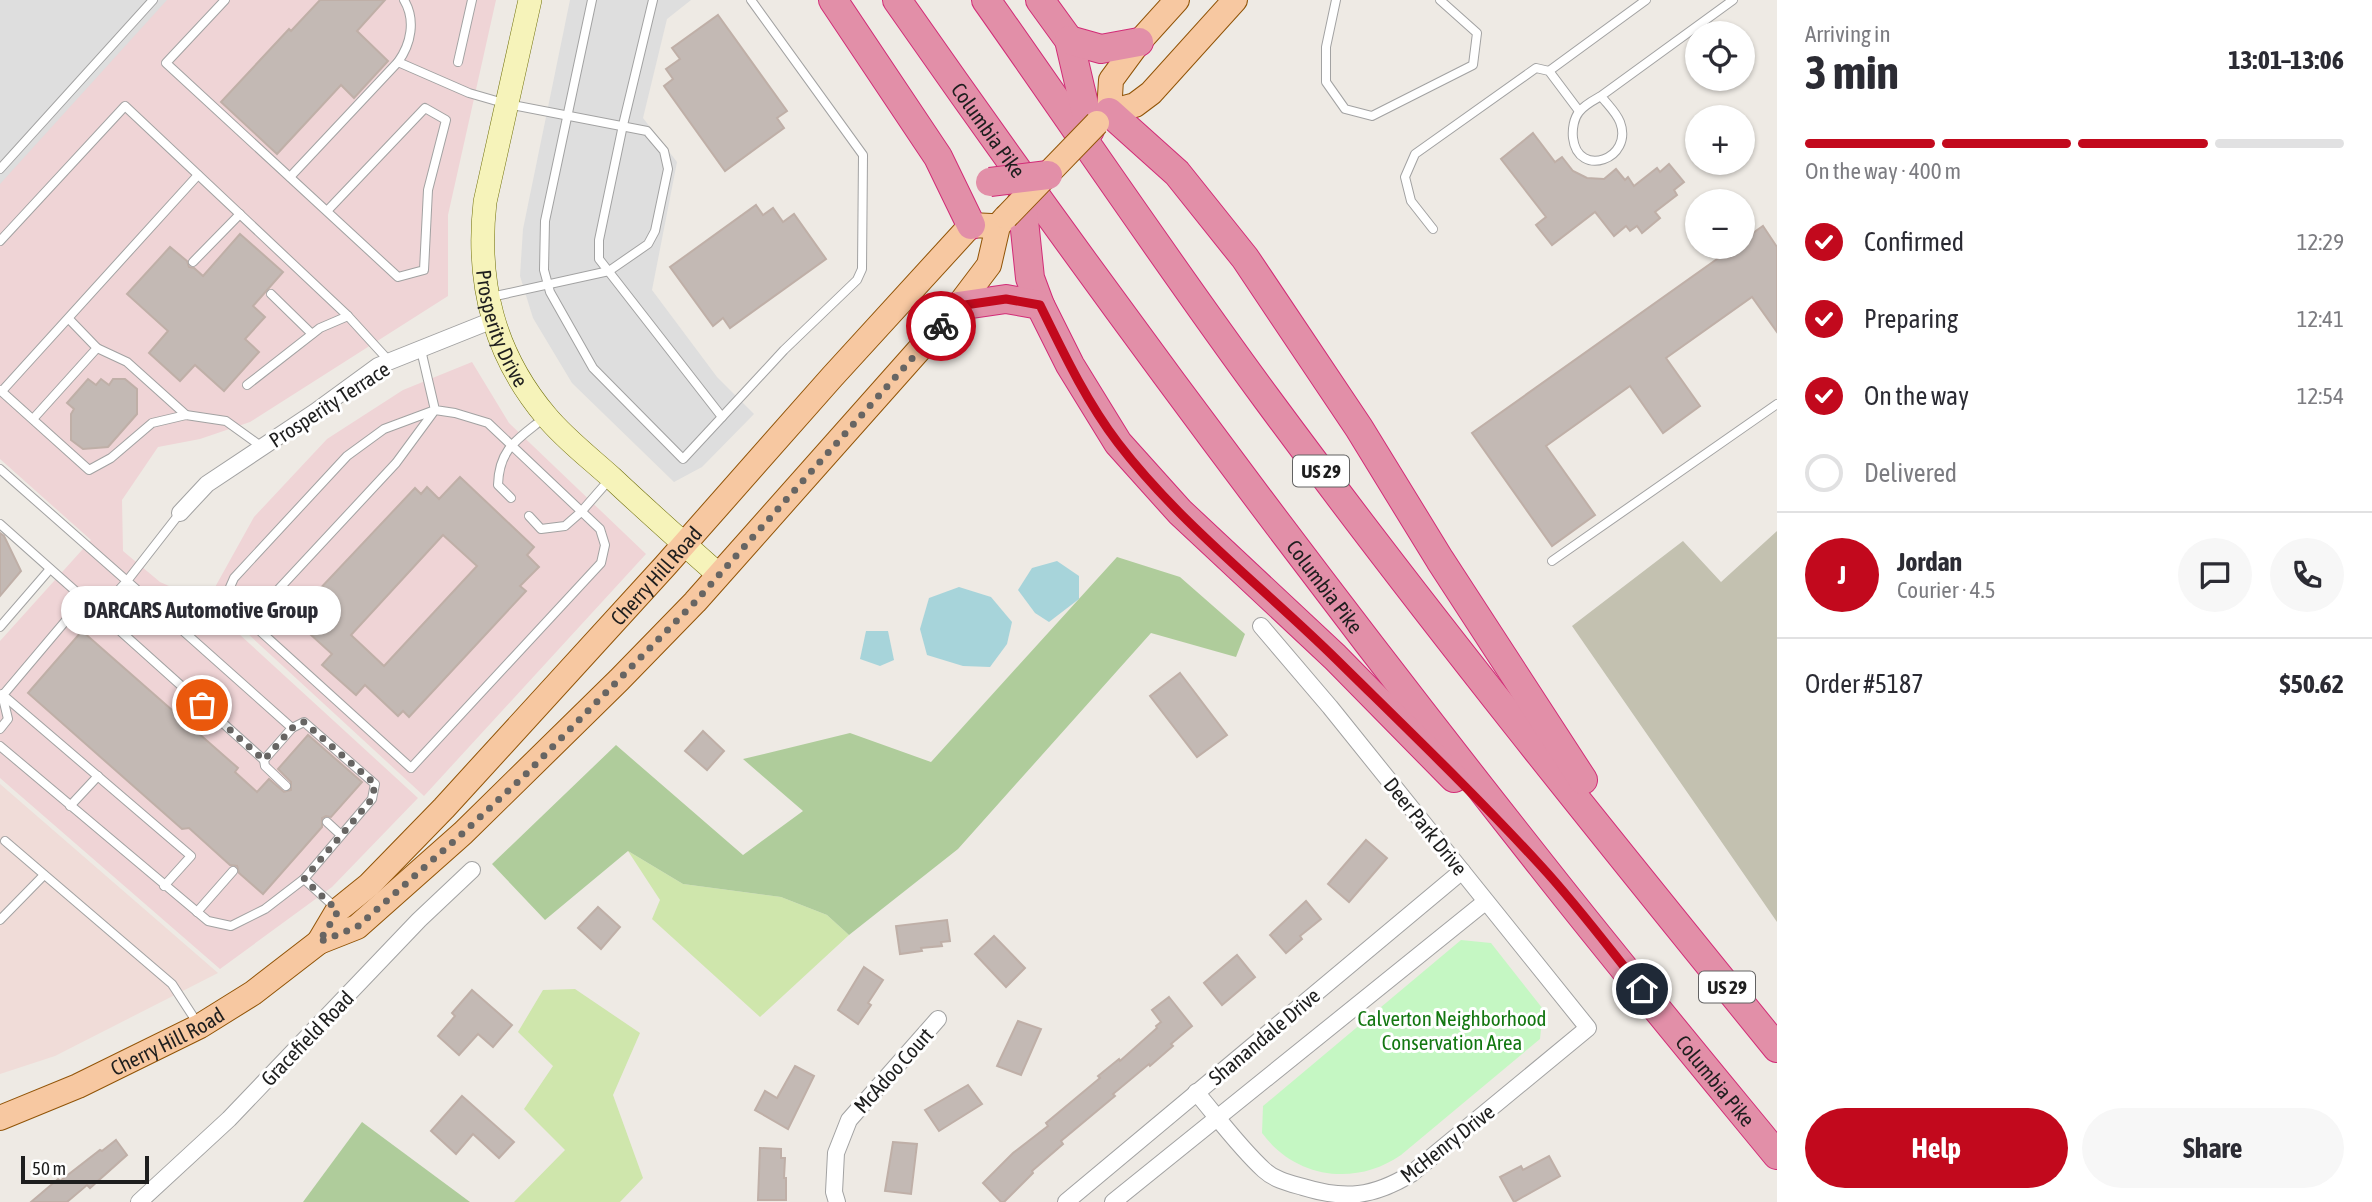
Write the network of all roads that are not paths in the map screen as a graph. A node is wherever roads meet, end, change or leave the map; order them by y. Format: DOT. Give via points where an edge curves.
graph roads {
  1 [pos="153,0"];
  2 [pos="225,0"];
  3 [pos="404,0"];
  4 [pos="472,0"];
  5 [pos="530,0"];
  6 [pos="592,0"];
  7 [pos="653,0"];
  8 [pos="751,0"];
  9 [pos="833,0"];
  10 [pos="897,0"];
  11 [pos="986,0"];
  12 [pos="1040,0"];
  13 [pos="1177,0"];
  14 [pos="1235,0"];
  15 [pos="1336,0"];
  16 [pos="1440,0"];
  17 [pos="1646,0"];
  18 [pos="1733,0"];
  19 [pos="1069,40"];
  20 [pos="1139,41"];
  21 [pos="398,62"];
  22 [pos="457,62"];
  23 [pos="1549,71"];
  24 [pos="1601,96"];
  25 [pos="507,104"];
  26 [pos="1579,111"];
  27 [pos="567,115"];
  28 [pos="1096,119"];
  29 [pos="623,125"];
  30 [pos="938,157"];
  31 [pos="0,169"];
  32 [pos="1048,174"];
  33 [pos="198,175"];
  34 [pos="290,177"];
  35 [pos="327,211"];
  36 [pos="240,214"];
  37 [pos="999,217"];
  38 [pos="1433,229"];
  39 [pos="0,241"];
  40 [pos="193,262"];
  41 [pos="609,271"];
  42 [pos="548,284"];
  43 [pos="271,295"];
  44 [pos="1040,305"];
  45 [pos="958,306"];
  46 [pos="490,309"];
  47 [pos="348,316"];
  48 [pos="69,319"];
  49 [pos="312,334"];
  50 [pos="97,348"];
  51 [pos="421,350"];
  52 [pos="390,362"];
  53 [pos="247,385"];
  54 [pos="1,390"];
  55 [pos="1777,404"];
  56 [pos="435,410"];
  57 [pos="187,415"];
  58 [pos="546,416"];
  59 [pos="722,417"];
  60 [pos="33,419"];
  61 [pos="512,443"];
  62 [pos="262,447"];
  63 [pos="0,469"];
  64 [pos="611,477"];
  65 [pos="511,498"];
  66 [pos="581,512"];
  67 [pos="180,513"];
  68 [pos="529,516"];
  69 [pos="0,524"];
  70 [pos="684,544"];
  71 [pos="1552,561"];
  72 [pos="50,569"];
  73 [pos="719,575"];
  74 [pos="127,581"];
  75 [pos="84,599"];
  76 [pos="99,612"];
  77 [pos="249,621"];
  78 [pos="1261,626"];
  79 [pos="0,627"];
  80 [pos="2,694"];
  81 [pos="292,728"];
  82 [pos="0,729"];
  83 [pos="0,746"];
  84 [pos="264,760"];
  85 [pos="98,776"];
  86 [pos="286,786"];
  87 [pos="70,806"];
  88 [pos="327,822"];
  89 [pos="341,835"];
  90 [pos="5,841"];
  91 [pos="1542,867"];
  92 [pos="472,870"];
  93 [pos="1462,870"];
  94 [pos="233,871"];
  95 [pos="44,875"];
  96 [pos="304,879"];
  97 [pos="164,886"];
  98 [pos="1485,902"];
  99 [pos="338,911"];
  100 [pos="197,912"];
  101 [pos="1,918"];
  102 [pos="1678,926"];
  103 [pos="319,942"];
  104 [pos="938,1020"];
  105 [pos="200,1027"];
  106 [pos="1588,1028"];
  107 [pos="1777,1048"];
  108 [pos="1196,1092"];
  109 [pos="0,1118"];
  110 [pos="1218,1118"];
  111 [pos="1777,1155"];
  112 [pos="139,1202"];
  113 [pos="837,1202"];
  114 [pos="1066,1202"];
  115 [pos="1113,1202"];
  1 -- 31 [label="lane"];
  2 -- 34 [label="lane" via="166,63"];
  3 -- 21 [label="lane" via="411,28 407,51"];
  4 -- 22 [label="lane"];
  5 -- 25 [label="street, Prosperity Drive"];
  6 -- 27 [label="lane"];
  7 -- 29 [label="lane"];
  8 -- 59 [label="lane" via="863,155 862,269 857,280"];
  9 -- 30 [label="highway"];
  10 -- 91 [label="highway, Columbia Pike" via="1179,391"];
  11 -- 102 [label="highway, US 29" via="1289,429"];
  12 -- 19 [label="highway"];
  13 -- 20 [label="main road"];
  14 -- 28 [label="main road" via="1150,93 1135,105"];
  15 -- 16 [label="lane" via="1326,47 1326,82 1345,109 1373,116 1473,65 1477,33"];
  17 -- 23 [label="lane"];
  18 -- 24 [label="lane"];
  19 -- 20 [label="highway" via="1101,49"];
  19 -- 28 [label="highway"];
  20 -- 28 [label="main road" via="1111,80"];
  21 -- 25 [label="lane"];
  21 -- 34 [label="lane"];
  23 -- 26 [label="lane"];
  23 -- 38 [label="lane" via="1536,68 1415,154 1405,177 1411,201"];
  24 -- 26 [label="lane"];
  24 -- 26 [label="lane" via="1619,120 1623,135 1617,150 1605,161 1583,158 1575,149 1573,124"];
  25 -- 27 [label="lane"];
  25 -- 46 [label="street, Prosperity Drive" via="482,232 481,257"];
  27 -- 29 [label="lane"];
  27 -- 42 [label="lane" via="545,221"];
  28 -- 32 [label="main road, Cherry Hill Road, bridge"];
  28 -- 102 [label="highway" via="1177,173 1245,258"];
  29 -- 41 [label="lane" via="599,240 599,259"];
  29 -- 41 [label="lane" via="647,131 664,151 668,169 648,243"];
  30 -- 32 [label="highway, bridge" via="967,179 990,182"];
  30 -- 37 [label="highway"];
  32 -- 37 [label="main road, Cherry Hill Road, bridge"];
  33 -- 36 [label="lane"];
  33 -- 39 [label="lane" via="125,106"];
  33 -- 48 [label="lane"];
  34 -- 35 [label="lane"];
  35 -- 35 [label="lane" via="397,277 424,270 428,190 446,120 425,108"];
  36 -- 40 [label="lane"];
  36 -- 47 [label="lane"];
  37 -- 44 [label="highway" via="1027,246 1030,278"];
  37 -- 45 [label="main road, Cherry Hill Road" via="989,265"];
  37 -- 70 [label="main road, Cherry Hill Road" via="832,377"];
  41 -- 42 [label="lane"];
  41 -- 59 [label="lane"];
  42 -- 46 [label="lane"];
  42 -- 59 [label="lane" via="593,368 683,459"];
  43 -- 49 [label="lane"];
  44 -- 45 [label="highway" via="1006,299"];
  44 -- 91 [label="highway" via="1091,402 1148,478 1335,657"];
  45 -- 73 [label="main road, Cherry Hill Road"];
  46 -- 51 [label="street, Prosperity Terrace"];
  46 -- 58 [label="street, Prosperity Drive" via="512,367"];
  47 -- 49 [label="lane"];
  47 -- 52 [label="lane"];
  48 -- 50 [label="lane"];
  48 -- 54 [label="lane"];
  49 -- 53 [label="lane"];
  50 -- 57 [label="lane" via="127,362"];
  50 -- 60 [label="lane"];
  51 -- 52 [label="street, Prosperity Terrace"];
  51 -- 56 [label="lane"];
  52 -- 62 [label="street, Prosperity Terrace"];
  54 -- 60 [label="lane"];
  55 -- 71 [label="lane"];
  56 -- 61 [label="lane" via="488,423"];
  56 -- 77 [label="lane" via="396,463"];
  56 -- 77 [label="lane" via="384,429 347,456 234,578 227,594"];
  57 -- 60 [label="lane" via="152,423 111,458 89,470"];
  57 -- 62 [label="lane" via="226,421"];
  58 -- 61 [label="lane"];
  58 -- 64 [label="street, Prosperity Drive"];
  61 -- 65 [label="lane" via="498,468 498,485"];
  61 -- 66 [label="lane"];
  62 -- 67 [label="street, Prosperity Terrace" via="207,484"];
  63 -- 74 [label="lane"];
  64 -- 66 [label="lane"];
  64 -- 70 [label="street, Prosperity Drive"];
  66 -- 68 [label="lane" via="565,526 541,529"];
  66 -- 77 [label="lane" via="600,529 605,544 601,563 411,768"];
  67 -- 74 [label="lane"];
  69 -- 72 [label="lane"];
  70 -- 73 [label="street, Prosperity Drive"];
  70 -- 99 [label="main road, Cherry Hill Road" via="436,817"];
  72 -- 75 [label="lane"];
  72 -- 79 [label="lane"];
  73 -- 103 [label="main road, Cherry Hill Road" via="463,833 357,927"];
  74 -- 76 [label="lane"];
  74 -- 81 [label="lane"];
  75 -- 76 [label="lane"];
  75 -- 80 [label="lane"];
  76 -- 84 [label="lane"];
  78 -- 93 [label="street, Deer Park Drive"];
  80 -- 82 [label="lane" via="8,719"];
  80 -- 85 [label="lane"];
  81 -- 84 [label="lane"];
  81 -- 89 [label="lane" via="304,722 375,784 372,799"];
  83 -- 87 [label="lane"];
  84 -- 86 [label="lane"];
  85 -- 87 [label="lane"];
  85 -- 97 [label="lane" via="191,856"];
  87 -- 97 [label="lane"];
  88 -- 89 [label="lane"];
  89 -- 96 [label="lane"];
  90 -- 95 [label="lane"];
  91 -- 111 [label="highway, Columbia Pike"];
  92 -- 112 [label="street, Gracefield Road" via="229,1119"];
  93 -- 98 [label="street, Deer Park Drive"];
  93 -- 108 [label="street, Shanandale Drive"];
  94 -- 100 [label="lane"];
  95 -- 101 [label="lane"];
  95 -- 105 [label="lane" via="172,984"];
  96 -- 99 [label="lane"];
  96 -- 100 [label="lane" via="265,909 231,926 208,921"];
  97 -- 100 [label="lane"];
  98 -- 106 [label="street, Deer Park Drive"];
  98 -- 110 [label="street, Shanandale Drive"];
  99 -- 103 [label="main road, Cherry Hill Road"];
  102 -- 107 [label="highway, US 29"];
  103 -- 105 [label="main road, Cherry Hill Road"];
  104 -- 113 [label="street, McAdoo Court" via="849,1119 836,1153"];
  105 -- 109 [label="main road, Cherry Hill Road"];
  106 -- 110 [label="street, McHenry Drive" via="1392,1186 1331,1196 1279,1180 1264,1170"];
  108 -- 110 [label="street, McHenry Drive"];
  108 -- 114 [label="street, Shanandale Drive"];
  110 -- 115 [label="street, Shanandale Drive"];
}
